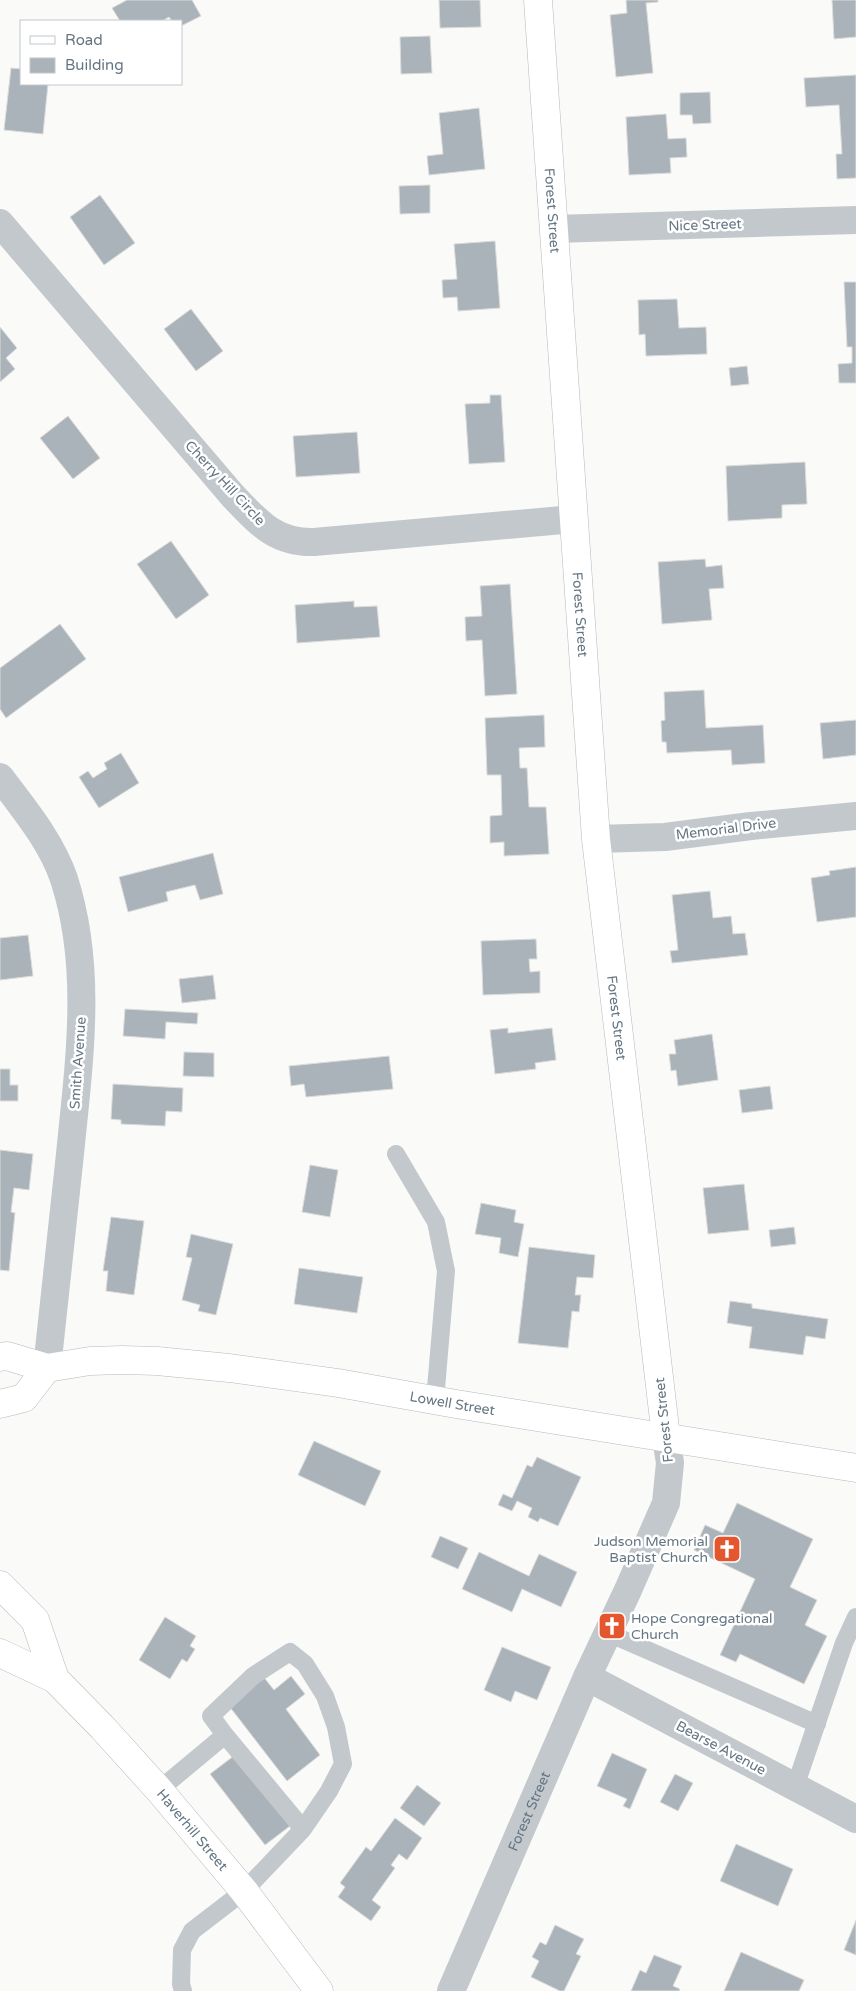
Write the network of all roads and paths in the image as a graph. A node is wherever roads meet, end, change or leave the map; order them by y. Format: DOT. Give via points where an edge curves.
graph roads {
  1 [pos="538,0"];
  2 [pos="856,220"];
  3 [pos="0,224"];
  4 [pos="554,229"];
  5 [pos="574,519"];
  6 [pos="0,777"];
  7 [pos="856,816"];
  8 [pos="596,839"];
  9 [pos="396,1154"];
  10 [pos="0,1357"];
  11 [pos="47,1368"];
  12 [pos="435,1400"];
  13 [pos="0,1404"];
  14 [pos="666,1437"];
  15 [pos="856,1468"];
  16 [pos="0,1585"];
  17 [pos="856,1617"];
  18 [pos="608,1633"];
  19 [pos="0,1653"];
  20 [pos="587,1677"];
  21 [pos="55,1679"];
  22 [pos="817,1724"];
  23 [pos="225,1735"];
  24 [pos="795,1787"];
  25 [pos="159,1790"];
  26 [pos="856,1820"];
  27 [pos="303,1829"];
  28 [pos="244,1890"];
  29 [pos="183,1991"];
  30 [pos="319,1991"];
  31 [pos="450,1991"];
  1 -- 4 [label="main road, Forest Street"];
  2 -- 4 [label="street, Nice Street"];
  3 -- 5 [label="street, Cherry Hill Circle" via="234,496 258,522 278,536 314,542"];
  4 -- 5 [label="main road, Forest Street"];
  5 -- 8 [label="main road, Forest Street"];
  6 -- 11 [label="street, Smith Avenue" via="52,852 64,879 78,938 82,1000 79,1064"];
  7 -- 8 [label="street, Memorial Drive" via="665,836"];
  8 -- 14 [label="main road, Forest Street"];
  9 -- 12 [label="lane" via="436,1222 446,1271"];
  10 -- 11 [label="main road, Lowell Street" via="7,1356"];
  11 -- 12 [label="main road, Lowell Street" via="90,1362 156,1361 298,1377"];
  11 -- 13 [label="main road" via="24,1398"];
  12 -- 14 [label="main road, Lowell Street"];
  14 -- 15 [label="main road, Lowell Street"];
  14 -- 18 [label="street, Forest Street" via="670,1463 666,1503"];
  16 -- 21 [label="main road, Haverhill Street" via="35,1620"];
  17 -- 22 [label="lane"];
  18 -- 20 [label="street, Forest Street"];
  18 -- 22 [label="lane"];
  19 -- 21 [label="main road, Haverhill Street"];
  20 -- 24 [label="street, Bearse Avenue"];
  20 -- 31 [label="street, Forest Street"];
  21 -- 25 [label="main road, Haverhill Street"];
  22 -- 24 [label="lane"];
  23 -- 25 [label="lane"];
  23 -- 27 [label="lane"];
  23 -- 27 [label="lane" via="211,1716 254,1676 290,1652 305,1664 324,1696 336,1727 343,1764"];
  24 -- 26 [label="street, Bearse Avenue"];
  25 -- 28 [label="main road, Haverhill Street"];
  27 -- 28 [label="lane"];
  28 -- 29 [label="lane" via="192,1931 182,1950"];
  28 -- 30 [label="main road, Haverhill Street"];
}
